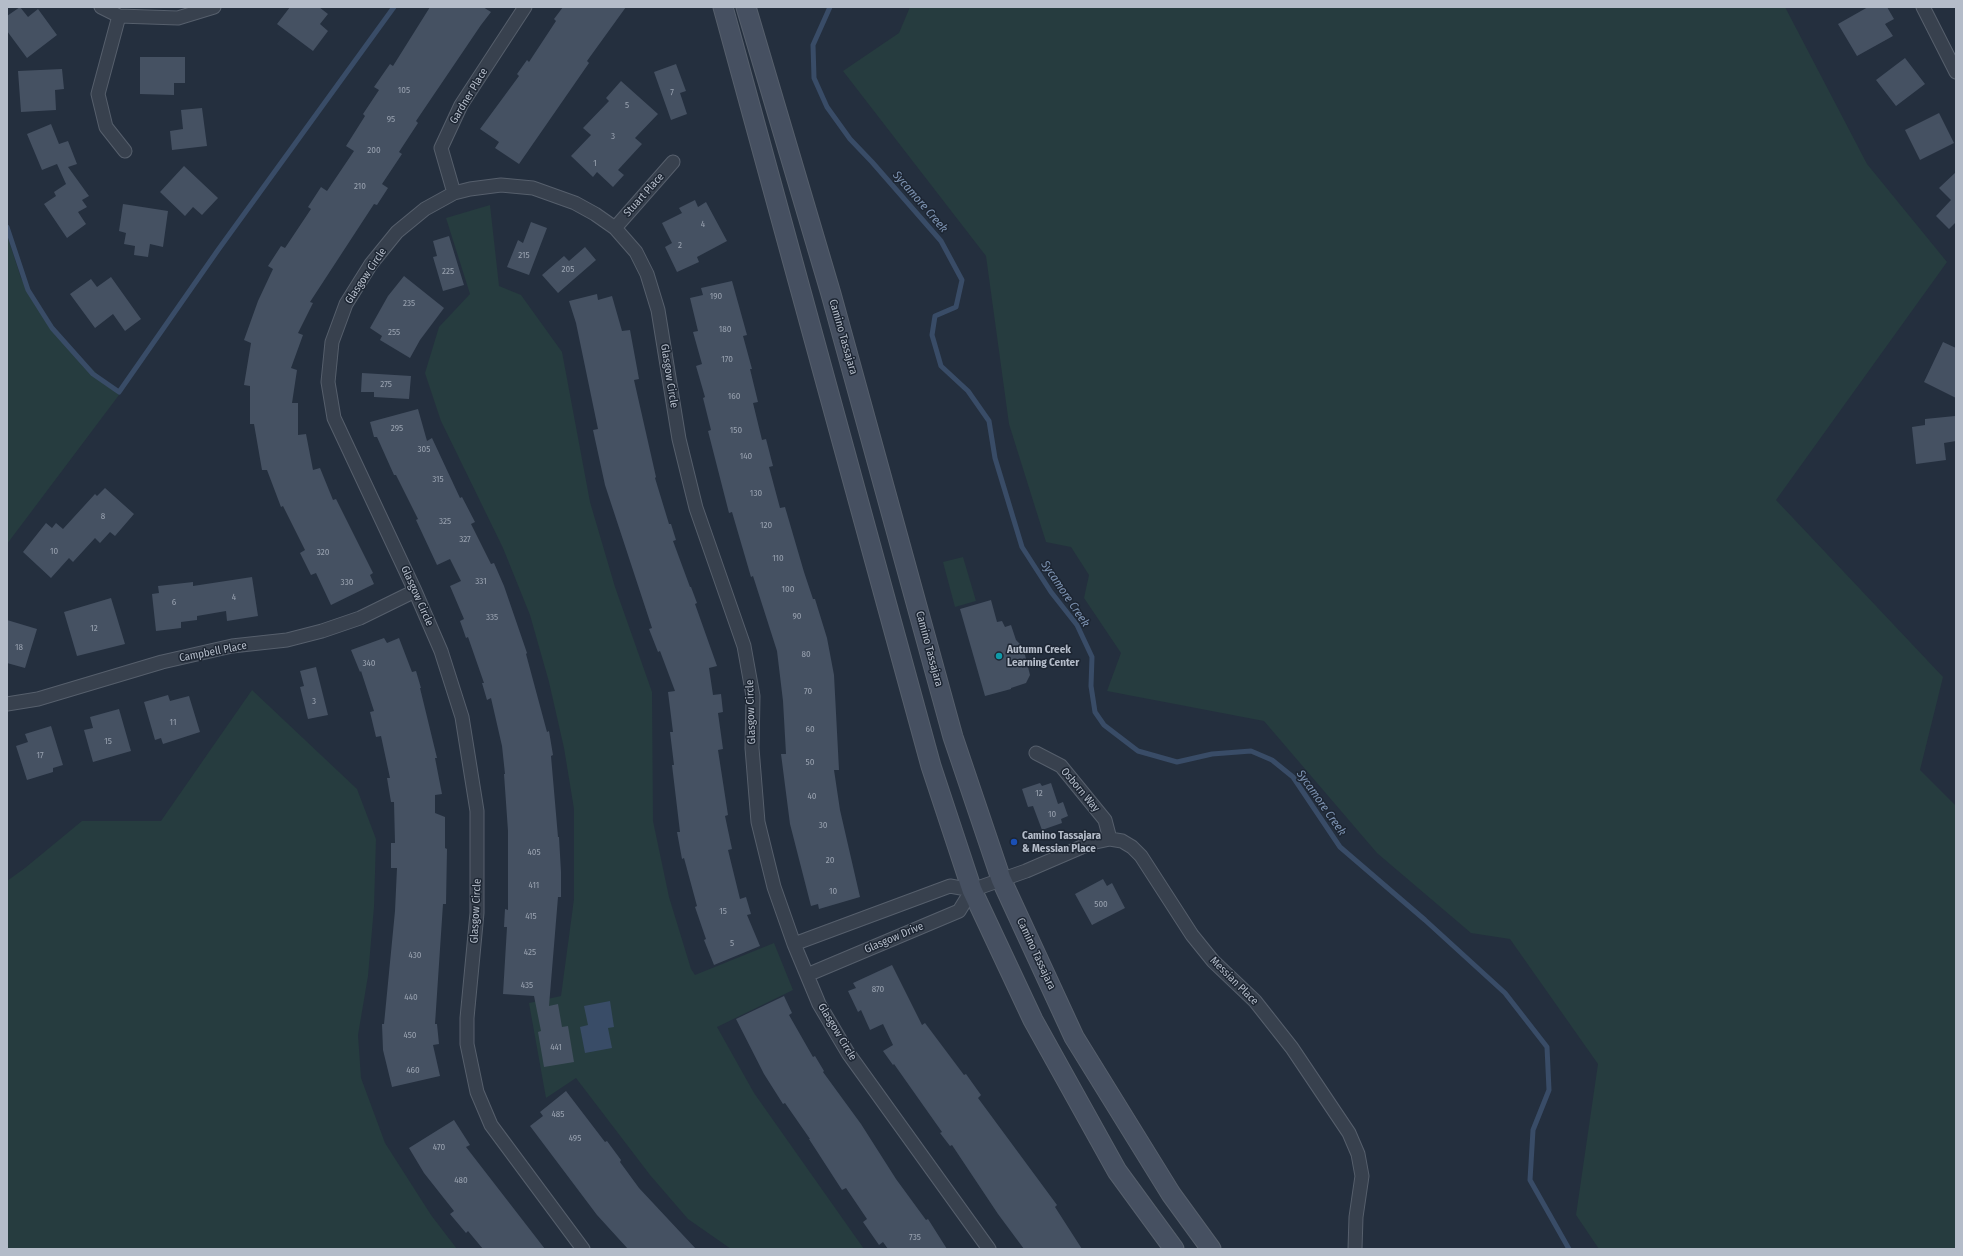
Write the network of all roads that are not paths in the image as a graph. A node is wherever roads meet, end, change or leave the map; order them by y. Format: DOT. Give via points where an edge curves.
graph roads {
  1 [pos="101,7"];
  2 [pos="214,7"];
  3 [pos="525,7"];
  4 [pos="723,7"];
  5 [pos="746,7"];
  6 [pos="1923,7"];
  7 [pos="119,16"];
  8 [pos="1956,72"];
  9 [pos="125,151"];
  10 [pos="673,162"];
  11 [pos="454,193"];
  12 [pos="615,228"];
  13 [pos="415,591"];
  14 [pos="7,704"];
  15 [pos="1036,753"];
  16 [pos="1110,839"];
  17 [pos="1001,879"];
  18 [pos="972,890"];
  19 [pos="794,944"];
  20 [pos="807,975"];
  21 [pos="583,1249"];
  22 [pos="989,1249"];
  23 [pos="1174,1249"];
  24 [pos="1211,1249"];
  25 [pos="1355,1249"];
  1 -- 7 [label="street"];
  2 -- 7 [label="street" via="178,18"];
  3 -- 11 [label="street, Gardner Place" via="461,105 440,148"];
  4 -- 18 [label="main road" via="931,766"];
  5 -- 17 [label="main road, Camino Tassajara" via="835,309 953,737"];
  6 -- 8 [label="street"];
  7 -- 9 [label="street" via="98,94 106,128"];
  10 -- 12 [label="street, Stuart Place"];
  11 -- 12 [label="street, Glasgow Circle" via="470,188 501,185 533,188 575,203"];
  11 -- 13 [label="street, Glasgow Circle" via="425,209 397,232 371,264 346,304 332,342 328,382 334,418"];
  12 -- 19 [label="street, Glasgow Circle" via="636,252 647,274 658,310 679,439 696,508 744,646 753,696 752,748 758,822 774,887"];
  13 -- 14 [label="street, Campbell Place" via="360,618 322,631 287,640 232,646 170,660 38,699"];
  13 -- 21 [label="street, Glasgow Circle" via="441,651 462,717 477,811 477,913 467,1025 467,1044 474,1079 491,1125"];
  15 -- 16 [label="street, Osborn Way" via="1061,766 1105,820"];
  16 -- 17 [label="street, Messian Place" via="1091,842 1026,871"];
  16 -- 25 [label="street, Messian Place" via="1122,841 1141,856 1192,935 1213,961 1255,1001 1292,1048 1349,1133 1358,1154 1362,1176 1356,1217"];
  17 -- 18 [label="street"];
  17 -- 24 [label="main road, Camino Tassajara" via="1074,1037 1170,1194"];
  18 -- 19 [label="street" via="950,886"];
  18 -- 20 [label="street, Glasgow Drive" via="959,911"];
  18 -- 23 [label="main road" via="1033,1020 1117,1171"];
  19 -- 20 [label="street, Glasgow Circle"];
  20 -- 22 [label="street, Glasgow Circle" via="819,1004 848,1053"];
}
